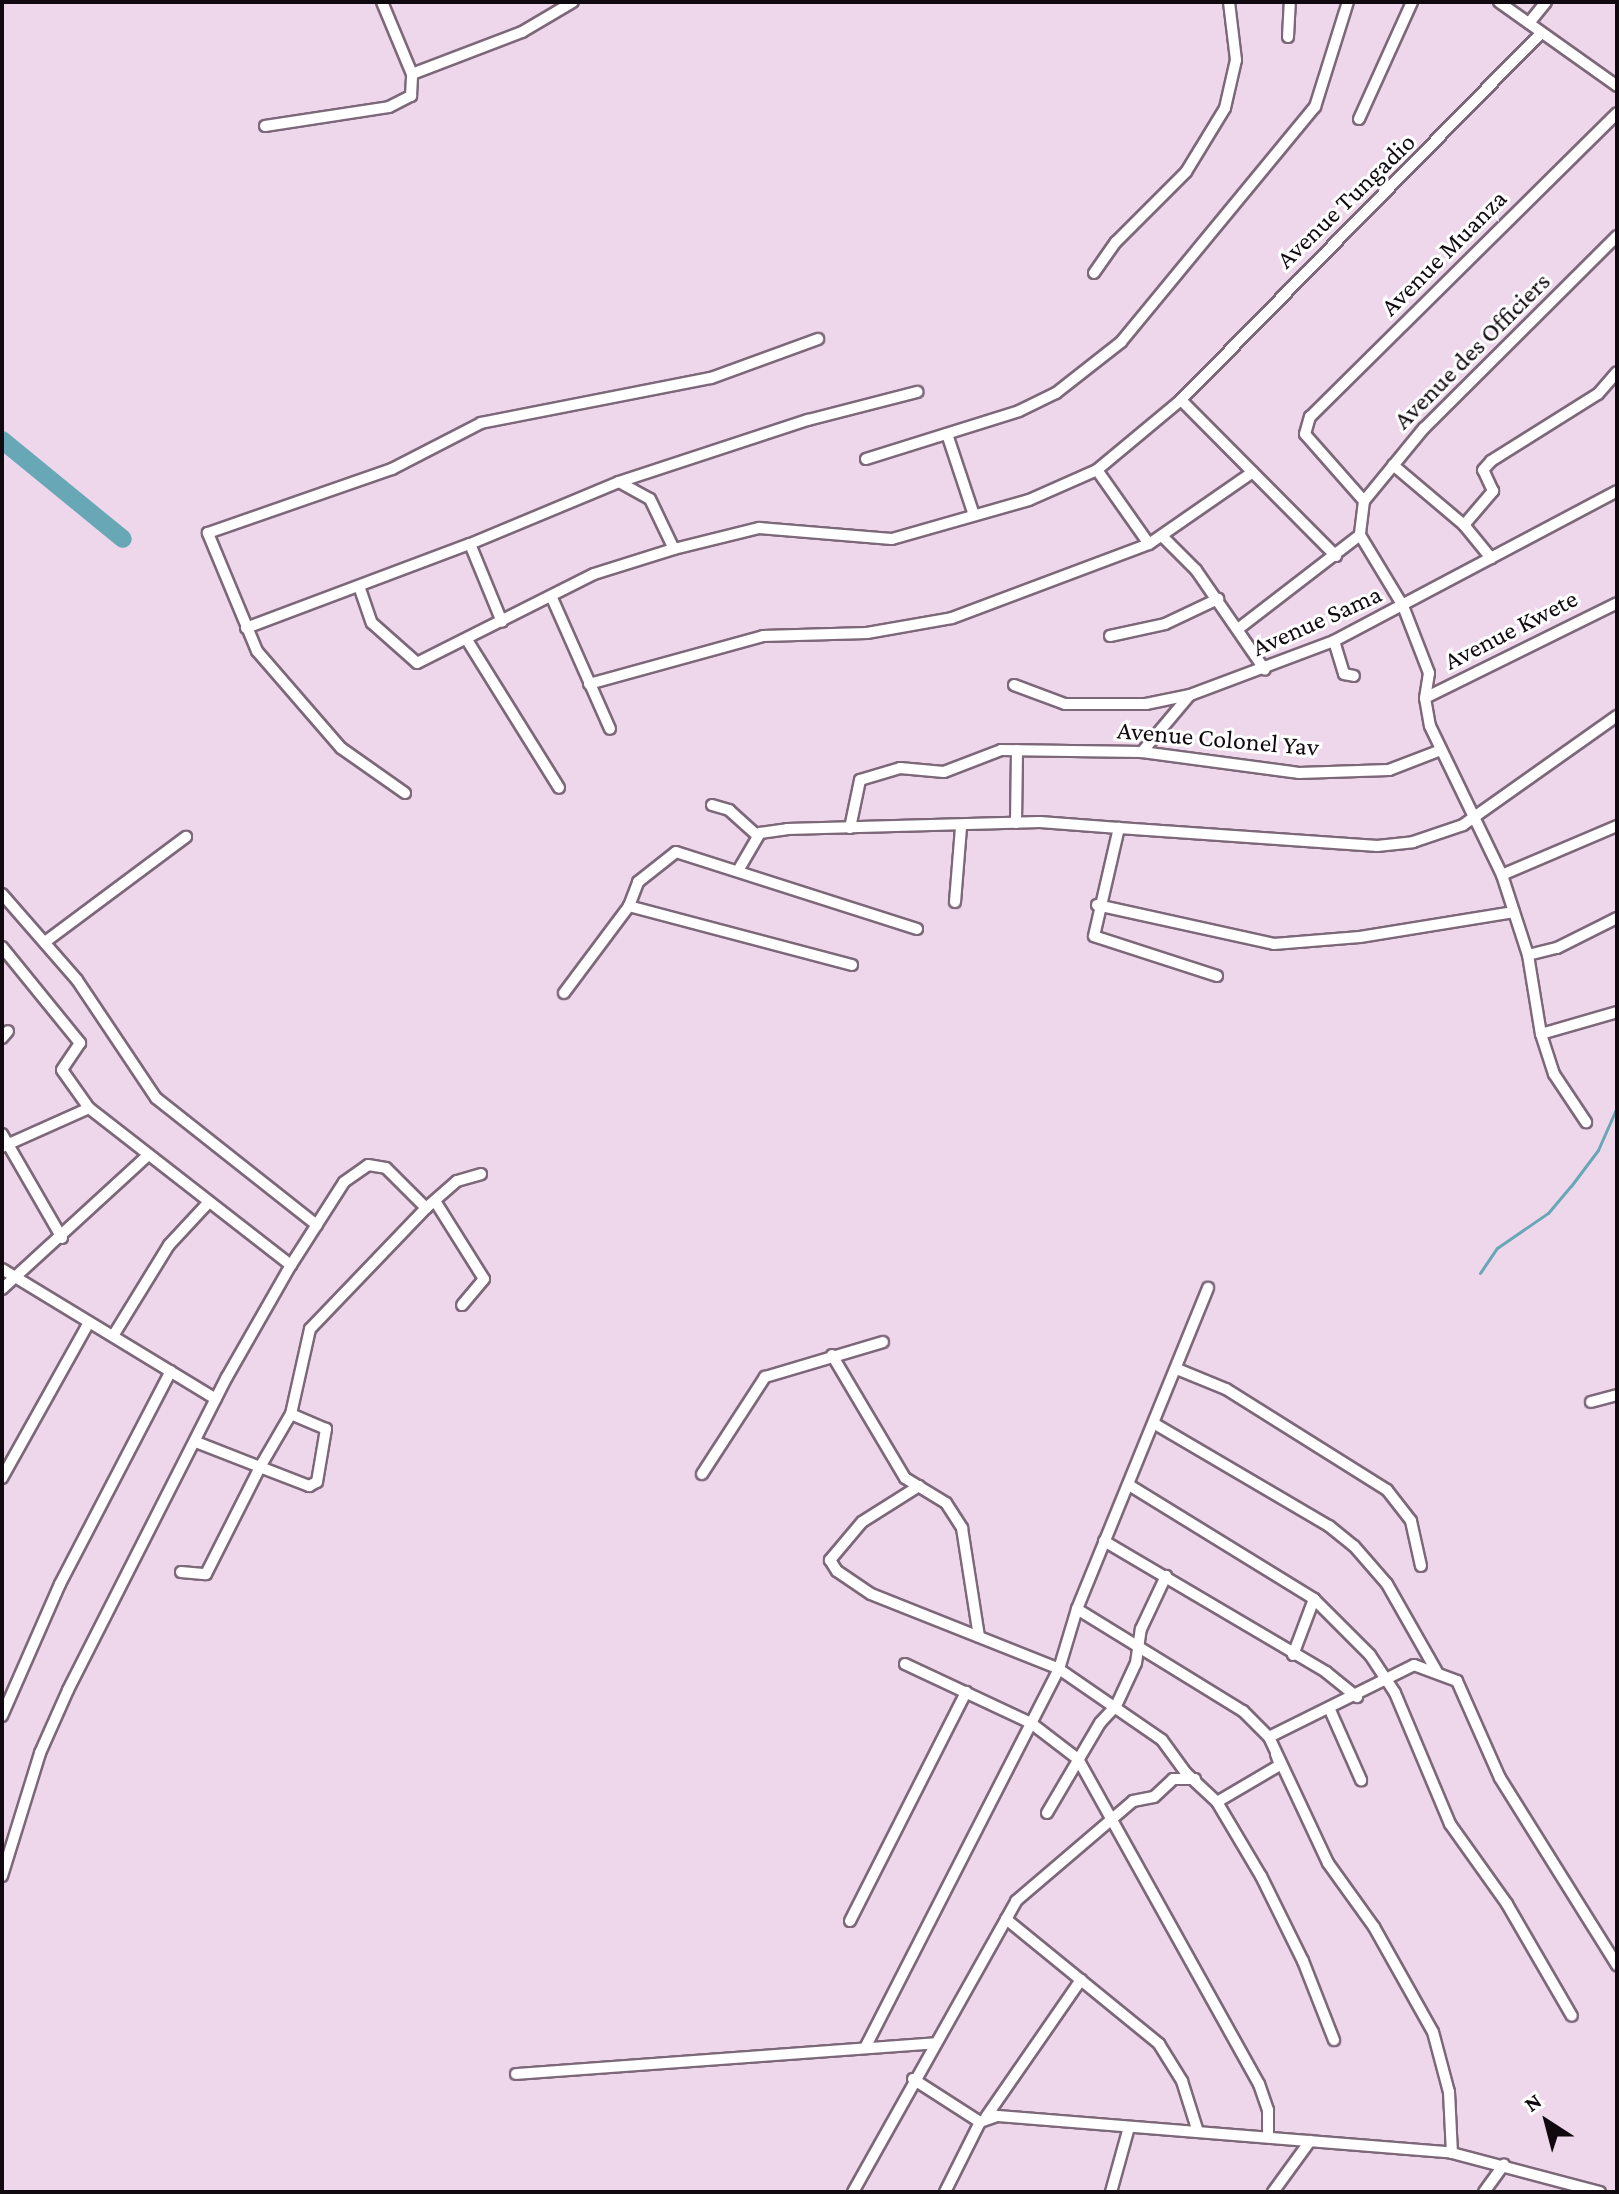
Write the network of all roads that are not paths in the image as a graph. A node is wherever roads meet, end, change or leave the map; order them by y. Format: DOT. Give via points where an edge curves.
graph roads {
  1 [pos="382,2"];
  2 [pos="573,2"];
  3 [pos="1229,2"];
  4 [pos="1290,2"];
  5 [pos="1348,2"];
  6 [pos="1412,2"];
  7 [pos="1499,2"];
  8 [pos="1546,2"];
  9 [pos="1529,23"];
  10 [pos="1541,33"];
  11 [pos="1288,37"];
  12 [pos="412,74"];
  13 [pos="1617,86"];
  14 [pos="1617,113"];
  15 [pos="1359,119"];
  16 [pos="265,126"];
  17 [pos="1617,236"];
  18 [pos="1094,273"];
  19 [pos="818,339"];
  20 [pos="1617,372"];
  21 [pos="917,392"];
  22 [pos="1181,400"];
  23 [pos="947,434"];
  24 [pos="866,459"];
  25 [pos="1393,465"];
  26 [pos="1097,470"];
  27 [pos="1253,472"];
  28 [pos="619,482"];
  29 [pos="1617,491"];
  30 [pos="1364,501"];
  31 [pos="974,515"];
  32 [pos="1464,525"];
  33 [pos="1360,535"];
  34 [pos="1163,537"];
  35 [pos="470,544"];
  36 [pos="1149,544"];
  37 [pos="674,549"];
  38 [pos="1336,556"];
  39 [pos="1491,558"];
  40 [pos="359,586"];
  41 [pos="552,598"];
  42 [pos="1218,599"];
  43 [pos="1617,603"];
  44 [pos="1403,606"];
  45 [pos="502,622"];
  46 [pos="246,628"];
  47 [pos="1238,629"];
  48 [pos="1110,636"];
  49 [pos="467,640"];
  50 [pos="1334,641"];
  51 [pos="1265,670"];
  52 [pos="1354,676"];
  53 [pos="589,684"];
  54 [pos="1014,685"];
  55 [pos="1190,695"];
  56 [pos="1425,698"];
  57 [pos="1617,716"];
  58 [pos="610,729"];
  59 [pos="1017,750"];
  60 [pos="1441,750"];
  61 [pos="1142,752"];
  62 [pos="559,788"];
  63 [pos="405,793"];
  64 [pos="712,805"];
  65 [pos="1472,816"];
  66 [pos="1016,823"];
  67 [pos="1617,826"];
  68 [pos="850,828"];
  69 [pos="961,828"];
  70 [pos="1119,828"];
  71 [pos="758,836"];
  72 [pos="186,837"];
  73 [pos="739,869"];
  74 [pos="1502,875"];
  75 [pos="2,894"];
  76 [pos="955,902"];
  77 [pos="1097,905"];
  78 [pos="629,906"];
  79 [pos="1514,912"];
  80 [pos="1617,918"];
  81 [pos="917,929"];
  82 [pos="45,942"];
  83 [pos="2,947"];
  84 [pos="1528,955"];
  85 [pos="852,965"];
  86 [pos="1217,976"];
  87 [pos="564,993"];
  88 [pos="1617,1012"];
  89 [pos="1541,1034"];
  90 [pos="89,1108"];
  91 [pos="1586,1122"];
  92 [pos="2,1134"];
  93 [pos="5,1146"];
  94 [pos="148,1155"];
  95 [pos="481,1174"];
  96 [pos="208,1203"];
  97 [pos="431,1204"];
  98 [pos="317,1225"];
  99 [pos="62,1238"];
  100 [pos="291,1265"];
  101 [pos="2,1269"];
  102 [pos="16,1277"];
  103 [pos="1208,1288"];
  104 [pos="2,1289"];
  105 [pos="462,1305"];
  106 [pos="88,1324"];
  107 [pos="113,1336"];
  108 [pos="883,1342"];
  109 [pos="832,1355"];
  110 [pos="1177,1369"];
  111 [pos="171,1371"];
  112 [pos="1617,1395"];
  113 [pos="216,1399"];
  114 [pos="1591,1402"];
  115 [pos="291,1414"];
  116 [pos="1155,1424"];
  117 [pos="196,1442"];
  118 [pos="260,1467"];
  119 [pos="702,1474"];
  120 [pos="2,1478"];
  121 [pos="1129,1485"];
  122 [pos="919,1486"];
  123 [pos="1104,1541"];
  124 [pos="1421,1566"];
  125 [pos="181,1572"];
  126 [pos="1166,1576"];
  127 [pos="1314,1599"];
  128 [pos="1077,1609"];
  129 [pos="979,1637"];
  130 [pos="1138,1645"];
  131 [pos="1293,1655"];
  132 [pos="905,1664"];
  133 [pos="1059,1669"];
  134 [pos="1438,1673"];
  135 [pos="1387,1679"];
  136 [pos="966,1692"];
  137 [pos="1357,1697"];
  138 [pos="1116,1706"];
  139 [pos="1330,1710"];
  140 [pos="2,1716"];
  141 [pos="1031,1723"];
  142 [pos="1269,1737"];
  143 [pos="1078,1759"];
  144 [pos="1196,1779"];
  145 [pos="1361,1780"];
  146 [pos="1217,1802"];
  147 [pos="1047,1813"];
  148 [pos="1113,1818"];
  149 [pos="2,1876"];
  150 [pos="1006,1919"];
  151 [pos="850,1921"];
  152 [pos="1617,1965"];
  153 [pos="1081,1980"];
  154 [pos="1572,2016"];
  155 [pos="1334,2040"];
  156 [pos="934,2043"];
  157 [pos="866,2046"];
  158 [pos="516,2074"];
  159 [pos="913,2079"];
  160 [pos="983,2120"];
  161 [pos="1129,2127"];
  162 [pos="1198,2132"];
  163 [pos="1268,2137"];
  164 [pos="1310,2141"];
  165 [pos="1452,2153"];
  166 [pos="1504,2164"];
  167 [pos="853,2192"];
  168 [pos="945,2192"];
  169 [pos="1111,2192"];
  170 [pos="1273,2192"];
  171 [pos="1484,2192"];
  172 [pos="1600,2192"];
  1 -- 12 [label="street"];
  2 -- 12 [label="street" via="522,32"];
  3 -- 18 [label="street" via="1236,60 1225,108 1186,172 1116,242"];
  4 -- 11 [label="street"];
  5 -- 23 [label="street" via="1315,107 1121,342 1056,393"];
  6 -- 15 [label="street"];
  7 -- 9 [label="street"];
  8 -- 9 [label="street"];
  9 -- 10 [label="street"];
  10 -- 13 [label="street"];
  10 -- 22 [label="street, Avenue Tungadio"];
  12 -- 16 [label="street" via="411,96 389,107"];
  14 -- 30 [label="street, Avenue Muanza" via="1304,427 1314,447"];
  17 -- 25 [label="street, Avenue des Officiers"];
  19 -- 46 [label="street" via="711,378 481,423 392,469 213,529 208,538"];
  20 -- 32 [label="street" via="1598,394 1491,461 1483,470 1493,491"];
  21 -- 28 [label="street" via="808,420"];
  22 -- 26 [label="street, Avenue Tungadio"];
  22 -- 27 [label="street"];
  23 -- 24 [label="street"];
  23 -- 31 [label="street"];
  25 -- 30 [label="street, Avenue des Officiers"];
  25 -- 32 [label="street"];
  26 -- 31 [label="street, Avenue Tungadio" via="1029,500"];
  26 -- 36 [label="street"];
  27 -- 34 [label="street"];
  27 -- 38 [label="street"];
  28 -- 35 [label="street"];
  28 -- 37 [label="street" via="650,499"];
  29 -- 39 [label="street, Avenue Sama"];
  30 -- 33 [label="street"];
  31 -- 37 [label="street, Avenue Tungadio" via="892,539 759,528"];
  32 -- 39 [label="street"];
  33 -- 38 [label="street"];
  33 -- 44 [label="street"];
  34 -- 36 [label="street"];
  34 -- 42 [label="street"];
  35 -- 40 [label="street"];
  35 -- 45 [label="street"];
  36 -- 53 [label="street" via="952,618 867,633 763,636 718,644"];
  37 -- 41 [label="street, Avenue Tungadio" via="594,574"];
  38 -- 47 [label="street"];
  39 -- 44 [label="street, Avenue Sama"];
  40 -- 46 [label="street"];
  40 -- 49 [label="street, Avenue Tungadio" via="372,623 410,662"];
  41 -- 45 [label="street, Avenue Tungadio"];
  41 -- 53 [label="street"];
  42 -- 47 [label="street"];
  42 -- 48 [label="street" via="1165,624"];
  43 -- 56 [label="street, Avenue Kwete"];
  44 -- 50 [label="street, Avenue Sama"];
  44 -- 56 [label="street" via="1429,673"];
  45 -- 49 [label="street, Avenue Tungadio"];
  46 -- 63 [label="street" via="257,651 341,748"];
  47 -- 51 [label="street"];
  49 -- 62 [label="street"];
  50 -- 51 [label="street, Avenue Sama"];
  50 -- 52 [label="street" via="1344,674"];
  51 -- 55 [label="street, Avenue Sama"];
  53 -- 58 [label="street"];
  54 -- 55 [label="street, Avenue Sama" via="1065,704 1146,704"];
  55 -- 61 [label="street"];
  56 -- 60 [label="street"];
  57 -- 65 [label="street"];
  59 -- 61 [label="street, Avenue Colonel Yav"];
  59 -- 66 [label="street"];
  59 -- 68 [label="street, Avenue Colonel Yav" via="988,753 944,772 900,768 860,780"];
  60 -- 61 [label="street, Avenue Colonel Yav" via="1389,770 1299,773"];
  60 -- 65 [label="street"];
  64 -- 71 [label="street" via="729,810"];
  65 -- 70 [label="street" via="1436,836 1377,846"];
  65 -- 74 [label="street"];
  66 -- 69 [label="street"];
  66 -- 70 [label="street"];
  67 -- 74 [label="street"];
  68 -- 69 [label="street"];
  68 -- 71 [label="street" via="787,829"];
  69 -- 76 [label="street"];
  70 -- 77 [label="street"];
  71 -- 73 [label="street"];
  72 -- 82 [label="street"];
  73 -- 78 [label="street" via="669,854 638,882"];
  73 -- 81 [label="street"];
  74 -- 79 [label="street"];
  75 -- 82 [label="street"];
  77 -- 79 [label="street" via="1274,944 1360,937"];
  77 -- 86 [label="street" via="1094,936"];
  78 -- 85 [label="street"];
  78 -- 87 [label="street"];
  79 -- 84 [label="street"];
  80 -- 84 [label="street" via="1557,948"];
  82 -- 98 [label="street" via="164,1106"];
  83 -- 90 [label="street" via="80,1043 62,1070"];
  84 -- 89 [label="street"];
  88 -- 89 [label="street"];
  89 -- 91 [label="street" via="1554,1074"];
  90 -- 93 [label="street"];
  90 -- 94 [label="street"];
  92 -- 93 [label="street"];
  93 -- 99 [label="street"];
  94 -- 96 [label="street"];
  94 -- 99 [label="street"];
  95 -- 97 [label="street" via="466,1176"];
  96 -- 100 [label="street"];
  96 -- 107 [label="street" via="169,1245"];
  97 -- 98 [label="street" via="386,1168 368,1165 344,1182"];
  97 -- 105 [label="street" via="484,1279"];
  97 -- 115 [label="street" via="310,1329"];
  98 -- 100 [label="street"];
  99 -- 102 [label="street"];
  100 -- 113 [label="street"];
  101 -- 102 [label="street"];
  102 -- 104 [label="street"];
  102 -- 106 [label="street"];
  103 -- 110 [label="street"];
  106 -- 107 [label="street"];
  106 -- 120 [label="street"];
  107 -- 111 [label="street"];
  108 -- 109 [label="street"];
  109 -- 119 [label="street" via="762,1379"];
  109 -- 122 [label="street" via="881,1443 905,1478"];
  110 -- 116 [label="street"];
  110 -- 124 [label="street" via="1226,1389 1387,1490 1411,1521"];
  111 -- 113 [label="street"];
  111 -- 140 [label="street" via="60,1584"];
  112 -- 114 [label="street"];
  113 -- 117 [label="street"];
  115 -- 118 [label="street"];
  115 -- 118 [label="street" via="326,1429 317,1482 309,1486"];
  116 -- 121 [label="street"];
  116 -- 134 [label="street" via="1354,1546 1394,1594"];
  117 -- 118 [label="street"];
  117 -- 149 [label="street" via="45,1740"];
  118 -- 125 [label="street" via="206,1574"];
  121 -- 123 [label="street"];
  121 -- 127 [label="street"];
  122 -- 129 [label="street" via="946,1503 962,1528"];
  122 -- 129 [label="street" via="862,1522 830,1560 871,1594"];
  123 -- 126 [label="street"];
  123 -- 128 [label="street"];
  126 -- 130 [label="street"];
  126 -- 131 [label="street"];
  127 -- 131 [label="street"];
  127 -- 135 [label="street"];
  128 -- 130 [label="street"];
  128 -- 133 [label="street"];
  129 -- 133 [label="street"];
  130 -- 138 [label="street" via="1136,1663"];
  130 -- 142 [label="street" via="1243,1711"];
  131 -- 137 [label="street"];
  132 -- 136 [label="street"];
  133 -- 138 [label="street"];
  133 -- 141 [label="street"];
  134 -- 135 [label="street" via="1414,1665"];
  134 -- 152 [label="street" via="1460,1687 1500,1778"];
  135 -- 137 [label="street"];
  135 -- 154 [label="street" via="1450,1824 1507,1904"];
  136 -- 141 [label="street"];
  136 -- 151 [label="street"];
  137 -- 139 [label="street"];
  138 -- 143 [label="street"];
  138 -- 144 [label="street" via="1153,1732"];
  139 -- 142 [label="street"];
  139 -- 145 [label="street"];
  141 -- 143 [label="street"];
  141 -- 157 [label="street"];
  142 -- 146 [label="street" via="1280,1765"];
  142 -- 165 [label="street" via="1328,1863 1380,1937 1433,2032 1449,2092"];
  143 -- 147 [label="street"];
  143 -- 148 [label="street"];
  144 -- 146 [label="street"];
  144 -- 148 [label="street" via="1173,1779 1154,1797 1133,1801"];
  146 -- 155 [label="street" via="1296,1947"];
  148 -- 150 [label="street" via="1057,1871 1021,1896"];
  148 -- 163 [label="street" via="1259,2084 1268,2110"];
  150 -- 153 [label="street"];
  150 -- 156 [label="street"];
  153 -- 160 [label="street"];
  153 -- 162 [label="street" via="1159,2044 1182,2081"];
  156 -- 157 [label="street"];
  156 -- 159 [label="street"];
  157 -- 158 [label="street"];
  159 -- 160 [label="street"];
  159 -- 167 [label="street"];
  160 -- 161 [label="street"];
  160 -- 168 [label="street"];
  161 -- 162 [label="street"];
  161 -- 169 [label="street"];
  162 -- 163 [label="street"];
  163 -- 164 [label="street"];
  164 -- 165 [label="street"];
  164 -- 170 [label="street"];
  165 -- 166 [label="street"];
  166 -- 171 [label="street"];
  166 -- 172 [label="street"];
}
